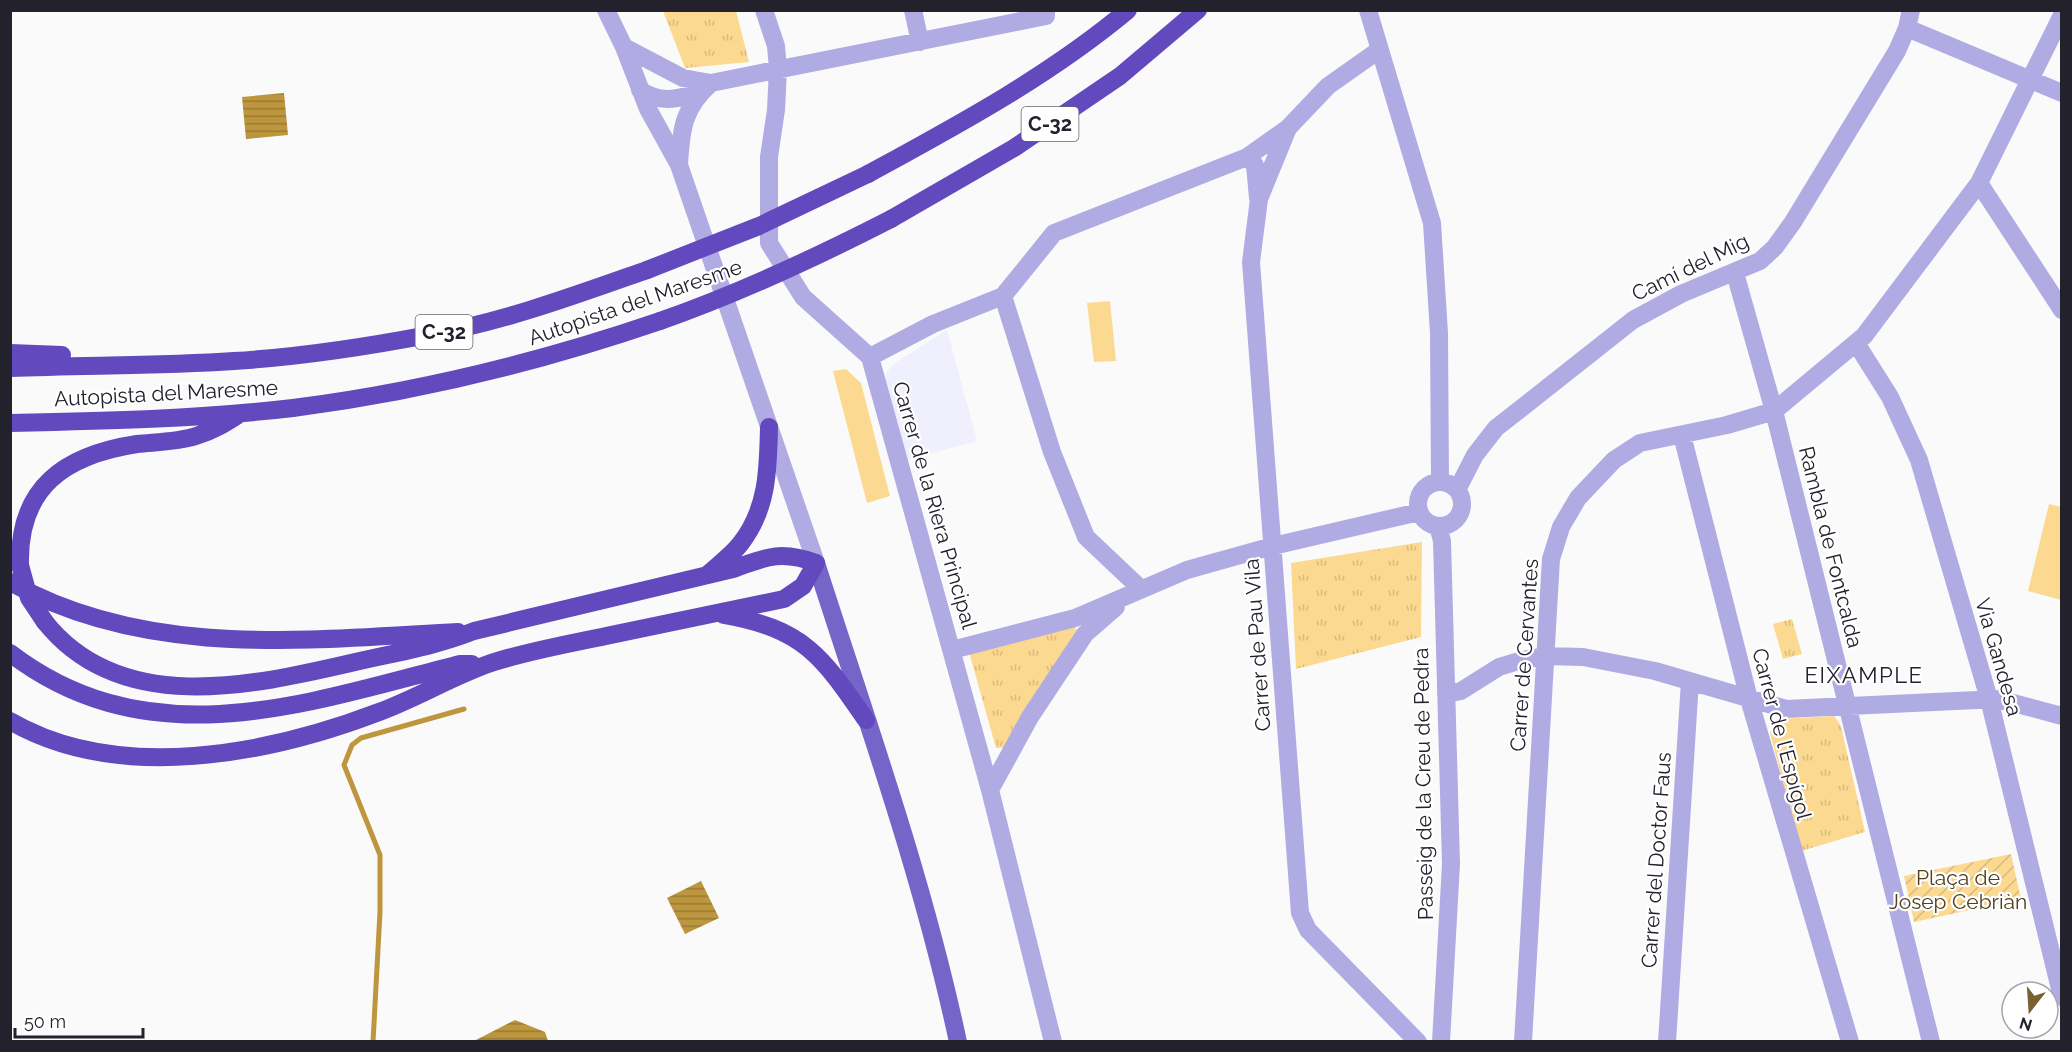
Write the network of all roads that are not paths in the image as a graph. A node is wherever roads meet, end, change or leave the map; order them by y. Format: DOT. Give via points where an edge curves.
graph roads {
  1 [pos="606,10"];
  2 [pos="764,10"];
  3 [pos="913,10"];
  4 [pos="1128,10"];
  5 [pos="1198,10"];
  6 [pos="1368,10"];
  7 [pos="1046,14"];
  8 [pos="2061,15"];
  9 [pos="1909,19"];
  10 [pos="920,42"];
  11 [pos="624,47"];
  12 [pos="1379,50"];
  13 [pos="777,69"];
  14 [pos="683,78"];
  15 [pos="2030,79"];
  16 [pos="705,88"];
  17 [pos="2061,93"];
  18 [pos="647,99"];
  19 [pos="1288,128"];
  20 [pos="1247,157"];
  21 [pos="678,165"];
  22 [pos="1979,183"];
  23 [pos="1259,200"];
  24 [pos="1735,273"];
  25 [pos="1003,296"];
  26 [pos="2061,310"];
  27 [pos="1856,343"];
  28 [pos="10,353"];
  29 [pos="870,357"];
  30 [pos="234,361"];
  31 [pos="10,368"];
  32 [pos="1774,411"];
  33 [pos="242,412"];
  34 [pos="10,423"];
  35 [pos="769,427"];
  36 [pos="1682,435"];
  37 [pos="1440,482"];
  38 [pos="1457,490"];
  39 [pos="1419,512"];
  40 [pos="1438,526"];
  41 [pos="1273,546"];
  42 [pos="816,563"];
  43 [pos="706,575"];
  44 [pos="10,582"];
  45 [pos="1134,593"];
  46 [pos="713,613"];
  47 [pos="1075,618"];
  48 [pos="474,631"];
  49 [pos="1085,634"];
  50 [pos="952,650"];
  51 [pos="10,653"];
  52 [pos="1545,656"];
  53 [pos="492,663"];
  54 [pos="1690,681"];
  55 [pos="1446,694"];
  56 [pos="1749,699"];
  57 [pos="1989,699"];
  58 [pos="1847,706"];
  59 [pos="2061,716"];
  60 [pos="866,720"];
  61 [pos="10,721"];
  62 [pos="990,790"];
  63 [pos="2061,997"];
  64 [pos="958,1041"];
  65 [pos="1053,1041"];
  66 [pos="1418,1041"];
  67 [pos="1441,1041"];
  68 [pos="1522,1041"];
  69 [pos="1667,1041"];
  70 [pos="1850,1041"];
  71 [pos="1931,1041"];
  1 -- 11 [label="street"];
  2 -- 13 [label="street" via="776,46"];
  3 -- 10 [label="street"];
  4 -- 30 [label="highway, Autopista del Maresme / C-32, bridge" via="1092,40 982,112 868,174 759,226 647,270 566,299 430,335"];
  5 -- 33 [label="highway, Autopista del Maresme / C-32, bridge" via="1120,76 1014,148 891,219 799,266 720,300 567,353 474,376 292,408"];
  6 -- 12 [label="street"];
  7 -- 10 [label="street"];
  8 -- 15 [label="street"];
  9 -- 15 [label="street"];
  9 -- 24 [label="street, Camí del Mig" via="1897,51 1793,222 1767,254"];
  10 -- 13 [label="street"];
  11 -- 14 [label="street"];
  11 -- 18 [label="street"];
  12 -- 19 [label="street" via="1328,86"];
  12 -- 37 [label="street" via="1432,223"];
  13 -- 16 [label="street"];
  13 -- 29 [label="street" via="769,158 769,243 803,297"];
  14 -- 16 [label="street"];
  14 -- 18 [label="street" via="663,82"];
  15 -- 17 [label="street"];
  15 -- 22 [label="street"];
  16 -- 18 [label="street" via="668,101"];
  16 -- 21 [label="street" via="686,114"];
  18 -- 21 [label="street"];
  19 -- 20 [label="street"];
  19 -- 23 [label="street, Carrer de Pau Vila"];
  20 -- 23 [label="street, Carrer de Pau Vila" via="1255,165"];
  20 -- 25 [label="street" via="1054,233"];
  21 -- 35 [label="street"];
  22 -- 26 [label="street"];
  22 -- 27 [label="street"];
  23 -- 41 [label="street, Carrer de Pau Vila" via="1251,262"];
  24 -- 32 [label="street, Rambla de Fontcalda"];
  24 -- 38 [label="street, Camí del Mig" via="1652,309 1589,354 1496,428 1475,455"];
  25 -- 29 [label="street" via="933,324"];
  25 -- 45 [label="street" via="1052,452 1086,537"];
  27 -- 32 [label="street"];
  27 -- 57 [label="street, Via Gandesa" via="1890,397 1919,460"];
  28 -- 30 [label="highway"];
  29 -- 50 [label="street, Carrer de la Riera Principal"];
  30 -- 31 [label="highway, Autopista del Maresme / C-32"];
  32 -- 36 [label="street, Carrer de Cervantes"];
  32 -- 58 [label="street, Rambla de Fontcalda"];
  33 -- 34 [label="highway, Autopista del Maresme / C-32"];
  33 -- 48 [label="highway, bridge" via="216,430 193,437 108,449 74,461 49,480 32,503 22,531 20,565 29,598 68,646 99,664 152,682 214,687 287,678 440,644"];
  35 -- 42 [label="street"];
  35 -- 43 [label="highway" via="763,502 754,524 740,545"];
  36 -- 52 [label="street, Carrer de Cervantes" via="1640,443 1614,460 1578,498 1561,527 1551,559"];
  36 -- 56 [label="street, Carrer de l'Espígol"];
  37 -- 38 [label="street"];
  37 -- 39 [label="street" via="1423,490"];
  38 -- 40 [label="street" via="1462,504 1460,515 1455,521"];
  39 -- 40 [label="street"];
  39 -- 41 [label="street"];
  40 -- 55 [label="street, Passeig de la Creu de Pedra" via="1442,541"];
  41 -- 45 [label="street" via="1187,570"];
  41 -- 66 [label="street, Carrer de Pau Vila" via="1300,913 1308,930"];
  42 -- 43 [label="highway" via="795,556 772,555"];
  42 -- 46 [label="highway" via="803,586 784,599"];
  42 -- 60 [label="main road"];
  43 -- 48 [label="highway"];
  44 -- 48 [label="highway" via="87,616 186,636 319,639"];
  45 -- 47 [label="street"];
  45 -- 49 [label="street"];
  46 -- 53 [label="highway"];
  46 -- 60 [label="highway" via="786,632 811,648"];
  47 -- 49 [label="street"];
  47 -- 50 [label="street"];
  49 -- 62 [label="street" via="1030,717"];
  50 -- 62 [label="street, Carrer de la Riera Principal"];
  51 -- 53 [label="highway" via="58,684 94,699 141,711 210,716 264,711 460,664"];
  52 -- 54 [label="street" via="1620,663"];
  52 -- 55 [label="street" via="1499,667 1461,691"];
  52 -- 68 [label="street, Carrer de Cervantes"];
  53 -- 61 [label="highway" via="357,720 238,751 205,755 148,758 94,752 39,735"];
  54 -- 56 [label="street"];
  54 -- 69 [label="street, Carrer del Doctor Faus"];
  55 -- 67 [label="street, Passeig de la Creu de Pedra" via="1451,864"];
  56 -- 58 [label="street" via="1786,709"];
  56 -- 70 [label="street, Carrer de l'Espígol"];
  57 -- 58 [label="street"];
  57 -- 59 [label="street"];
  57 -- 63 [label="street, Via Gandesa"];
  58 -- 71 [label="street, Rambla de Fontcalda"];
  60 -- 64 [label="main road" via="913,860"];
  62 -- 65 [label="street, Carrer de la Riera Principal"];
}
